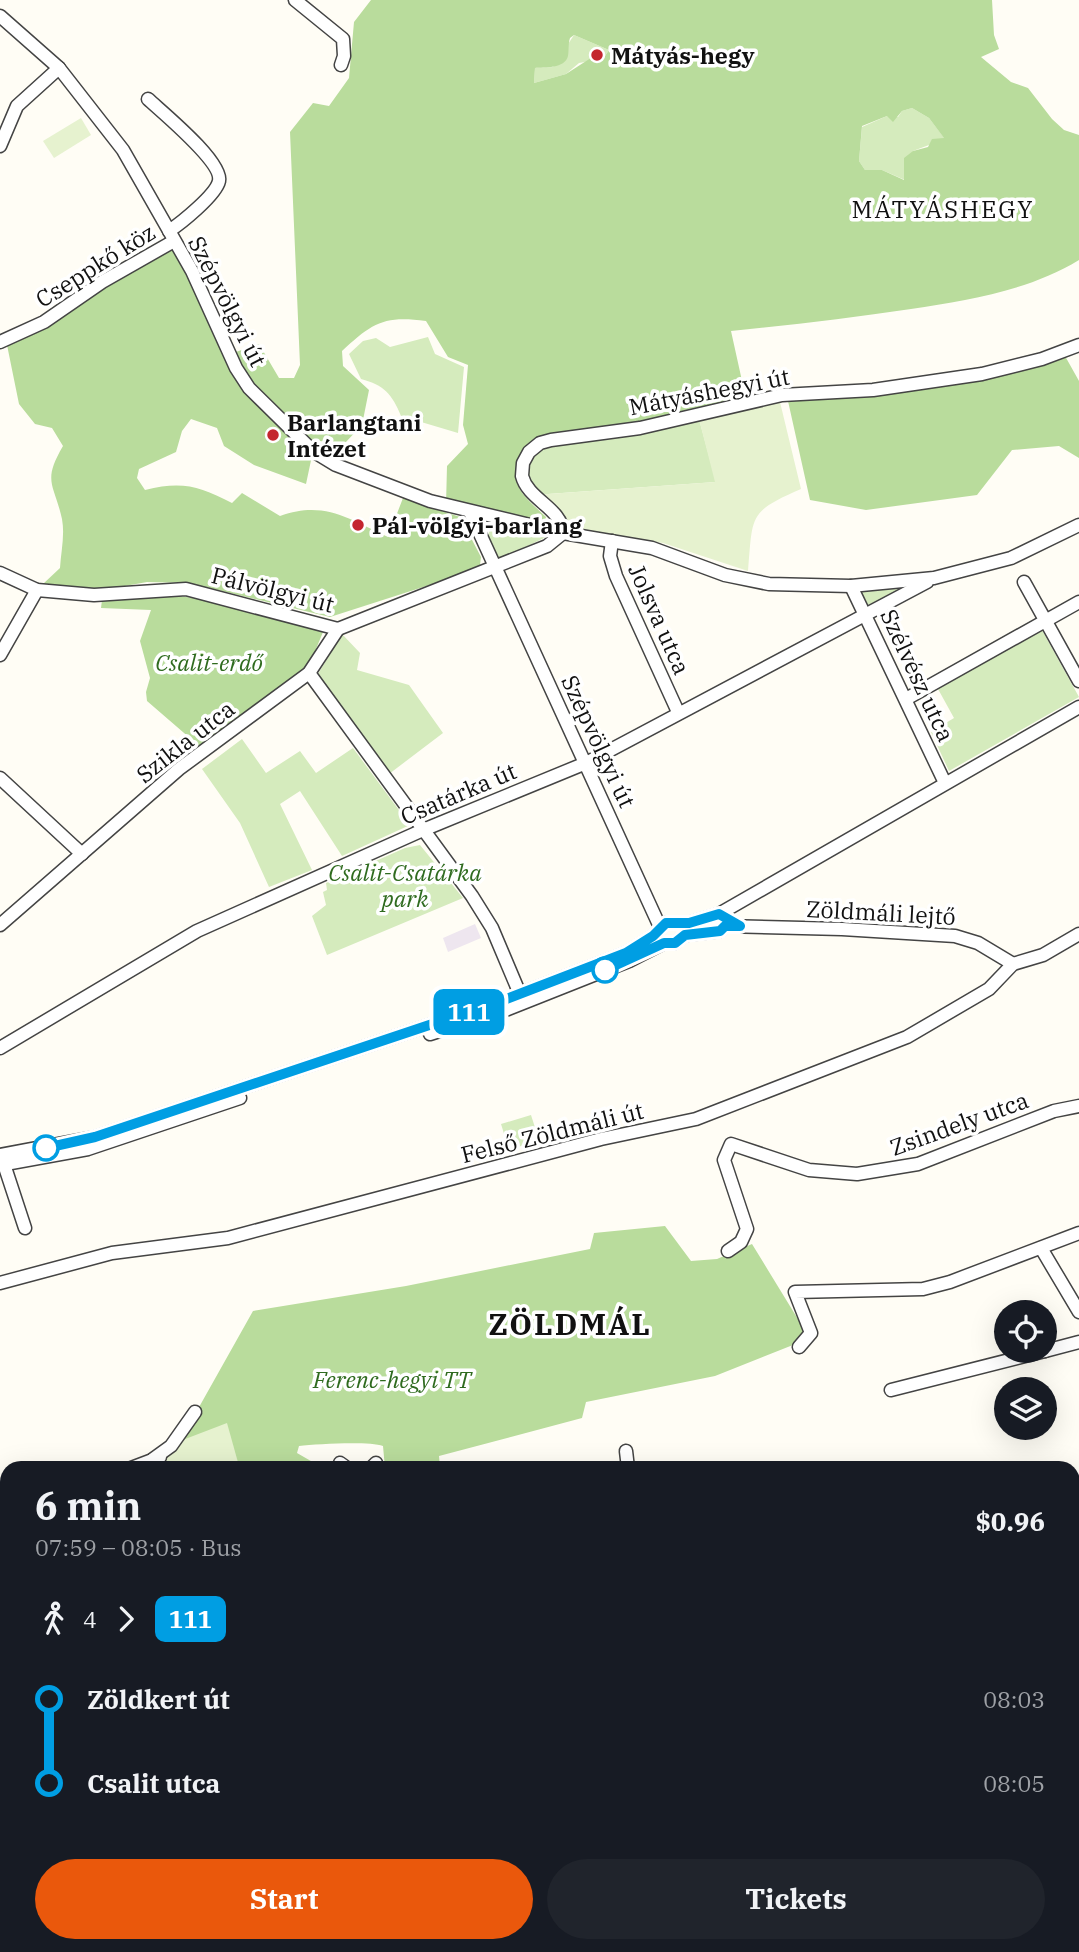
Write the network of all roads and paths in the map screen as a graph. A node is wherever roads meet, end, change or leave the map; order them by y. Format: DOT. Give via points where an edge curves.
graph roads {
  1 [pos="295,0"];
  2 [pos="0,16"];
  3 [pos="341,65"];
  4 [pos="59,68"];
  5 [pos="148,99"];
  6 [pos="0,146"];
  7 [pos="172,236"];
  8 [pos="0,342"];
  9 [pos="1079,345"];
  10 [pos="470,512"];
  11 [pos="1079,524"];
  12 [pos="563,533"];
  13 [pos="612,541"];
  14 [pos="495,567"];
  15 [pos="0,573"];
  16 [pos="934,578"];
  17 [pos="1024,582"];
  18 [pos="851,586"];
  19 [pos="37,590"];
  20 [pos="1079,602"];
  21 [pos="866,615"];
  22 [pos="1045,619"];
  23 [pos="338,629"];
  24 [pos="0,655"];
  25 [pos="309,673"];
  26 [pos="1079,681"];
  27 [pos="906,699"];
  28 [pos="1079,706"];
  29 [pos="678,712"];
  30 [pos="586,762"];
  31 [pos="0,778"];
  32 [pos="945,783"];
  33 [pos="423,830"];
  34 [pos="82,854"];
  35 [pos="724,920"];
  36 [pos="0,925"];
  37 [pos="663,927"];
  38 [pos="1079,934"];
  39 [pos="664,943"];
  40 [pos="1013,964"];
  41 [pos="522,998"];
  42 [pos="0,1048"];
  43 [pos="1079,1106"];
  44 [pos="1,1158"];
  45 [pos="25,1228"];
  46 [pos="1079,1233"];
  47 [pos="1041,1248"];
  48 [pos="728,1251"];
  49 [pos="0,1283"];
  50 [pos="1079,1312"];
  51 [pos="1079,1342"];
  52 [pos="799,1347"];
  53 [pos="1057,1348"];
  54 [pos="998,1363"];
  55 [pos="891,1390"];
  56 [pos="195,1412"];
  57 [pos="626,1451"];
  58 [pos="148,1461"];
  59 [pos="627,1461"];
  1 -- 3 [label="street" via="343,39"];
  2 -- 4 [label="street, Szépvölgyi út"];
  4 -- 6 [label="street" via="17,106"];
  4 -- 7 [label="street, Szépvölgyi út" via="123,150"];
  5 -- 7 [label="street, Cseppkő köz" via="218,169 217,186"];
  7 -- 8 [label="street, Cseppkő köz" via="44,322"];
  7 -- 10 [label="street, Szépvölgyi út" via="240,375 313,450 374,482"];
  9 -- 12 [label="street, Mátyáshegyi út" via="982,374 873,390 782,395 652,426 540,443 526,457 522,476 533,496 560,520"];
  10 -- 12 [label="street"];
  10 -- 14 [label="street, Szépvölgyi út"];
  11 -- 16 [label="street" via="1011,558"];
  12 -- 13 [label="street"];
  12 -- 14 [label="street, Pálvölgyi út" via="547,546"];
  13 -- 18 [label="street" via="652,548 745,581"];
  13 -- 29 [label="street, Jolsva utca" via="610,556 616,576"];
  14 -- 23 [label="street, Pálvölgyi út"];
  14 -- 30 [label="street, Szépvölgyi út"];
  15 -- 19 [label="street, Pálvölgyi út"];
  16 -- 18 [label="street"];
  16 -- 21 [label="street, Csatárka út"];
  17 -- 22 [label="street"];
  18 -- 21 [label="street, Szélvész utca"];
  19 -- 23 [label="street, Pálvölgyi út" via="94,595 186,589"];
  19 -- 24 [label="street"];
  20 -- 22 [label="street"];
  21 -- 27 [label="street, Szélvész utca"];
  21 -- 29 [label="street, Csatárka út"];
  22 -- 26 [label="street"];
  22 -- 27 [label="street"];
  23 -- 25 [label="street, Szikla utca"];
  25 -- 33 [label="street"];
  25 -- 34 [label="street, Szikla utca" via="179,769"];
  27 -- 32 [label="street, Szélvész utca"];
  28 -- 32 [label="street"];
  29 -- 30 [label="street, Csatárka út"];
  30 -- 33 [label="street, Csatárka út"];
  30 -- 37 [label="street, Szépvölgyi út"];
  31 -- 34 [label="street"];
  32 -- 35 [label="street" via="747,897"];
  33 -- 41 [label="street" via="485,917"];
  33 -- 42 [label="street, Csatárka út" via="197,931"];
  34 -- 36 [label="street, Szikla utca"];
  35 -- 37 [label="street"];
  35 -- 39 [label="street" via="720,931"];
  35 -- 40 [label="street, Zöldmáli lejtő" via="740,926 955,936 978,943"];
  37 -- 39 [label="street, Szépvölgyi út"];
  37 -- 41 [label="street" via="626,953"];
  38 -- 40 [label="street, Felső Zöldmáli út" via="1043,955"];
  39 -- 41 [label="street" via="629,961"];
  40 -- 49 [label="street, Felső Zöldmáli út" via="989,989 907,1037 696,1119 589,1142 228,1238 111,1253"];
  41 -- 44 [label="street" via="95,1137"];
  43 -- 48 [label="street, Zsindely utca" via="1054,1111 918,1164 857,1174 809,1170 731,1144 724,1160 747,1229 741,1242"];
  44 -- 45 [label="street"];
  46 -- 47 [label="street"];
  47 -- 50 [label="street"];
  47 -- 52 [label="street" via="923,1289 795,1292 811,1334"];
  51 -- 53 [label="street"];
  54 -- 55 [label="street"];
  56 -- 58 [label="street" via="172,1446"];
  57 -- 59 [label="street"];
}
